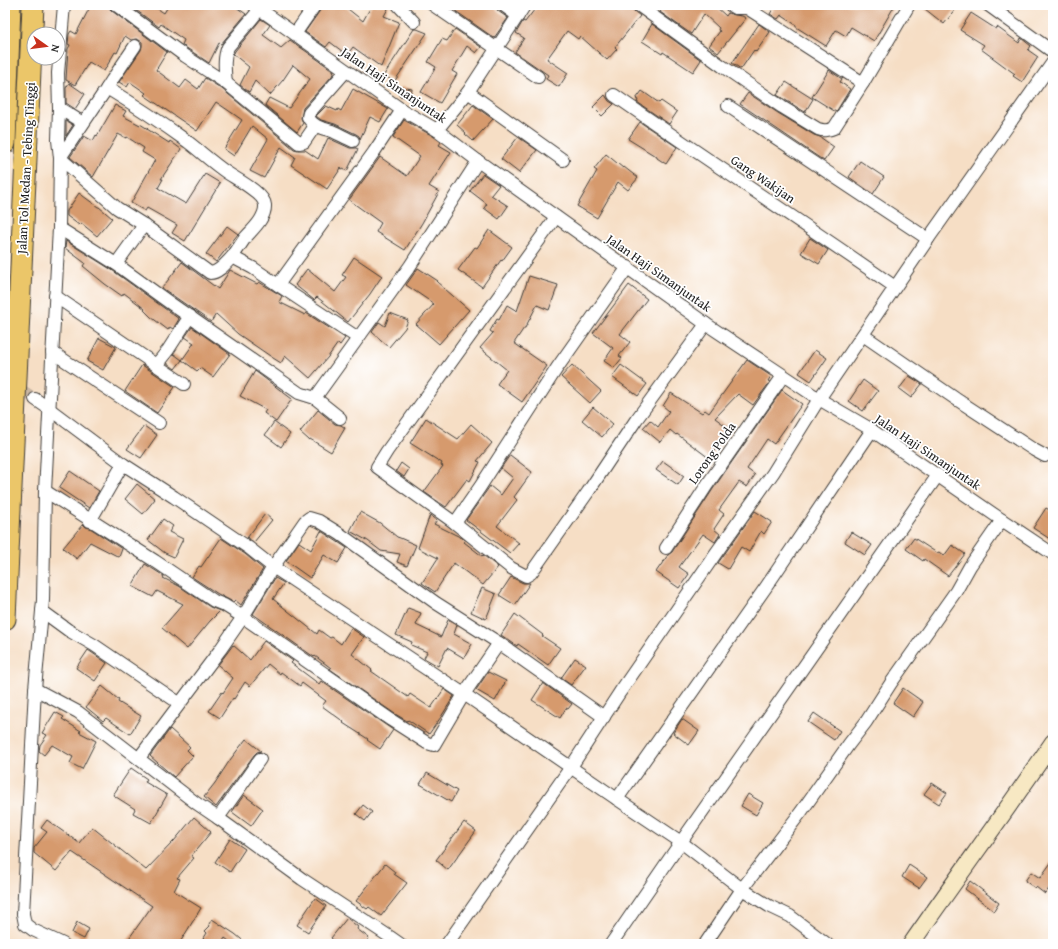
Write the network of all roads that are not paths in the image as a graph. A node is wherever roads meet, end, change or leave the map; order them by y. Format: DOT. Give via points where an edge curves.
graph roads {
  1 [pos="33,5"];
  2 [pos="64,5"];
  3 [pos="116,5"];
  4 [pos="316,5"];
  5 [pos="398,5"];
  6 [pos="433,5"];
  7 [pos="503,5"];
  8 [pos="525,5"];
  9 [pos="638,5"];
  10 [pos="730,5"];
  11 [pos="909,5"];
  12 [pos="988,5"];
  13 [pos="10,7"];
  14 [pos="257,7"];
  15 [pos="655,10"];
  16 [pos="518,16"];
  17 [pos="414,22"];
  18 [pos="295,34"];
  19 [pos="135,46"];
  20 [pos="496,48"];
  21 [pos="1053,52"];
  22 [pos="1053,62"];
  23 [pos="346,71"];
  24 [pos="538,77"];
  25 [pos="226,83"];
  26 [pos="863,83"];
  27 [pos="107,88"];
  28 [pos="468,92"];
  29 [pos="614,95"];
  30 [pos="728,106"];
  31 [pos="59,108"];
  32 [pos="402,110"];
  33 [pos="83,123"];
  34 [pos="315,126"];
  35 [pos="437,130"];
  36 [pos="353,141"];
  37 [pos="5,142"];
  38 [pos="60,158"];
  39 [pos="563,160"];
  40 [pos="478,161"];
  41 [pos="556,217"];
  42 [pos="144,225"];
  43 [pos="59,228"];
  44 [pos="928,239"];
  45 [pos="233,256"];
  46 [pos="116,264"];
  47 [pos="628,267"];
  48 [pos="278,285"];
  49 [pos="895,287"];
  50 [pos="55,296"];
  51 [pos="190,316"];
  52 [pos="706,324"];
  53 [pos="863,335"];
  54 [pos="358,338"];
  55 [pos="52,352"];
  56 [pos="156,365"];
  57 [pos="783,376"];
  58 [pos="184,384"];
  59 [pos="315,398"];
  60 [pos="35,399"];
  61 [pos="819,399"];
  62 [pos="48,408"];
  63 [pos="340,418"];
  64 [pos="159,423"];
  65 [pos="872,430"];
  66 [pos="1045,456"];
  67 [pos="123,464"];
  68 [pos="938,475"];
  69 [pos="44,491"];
  70 [pos="1002,520"];
  71 [pos="90,521"];
  72 [pos="455,523"];
  73 [pos="666,548"];
  74 [pos="1053,554"];
  75 [pos="273,567"];
  76 [pos="42,611"];
  77 [pos="243,617"];
  78 [pos="5,619"];
  79 [pos="499,643"];
  80 [pos="35,689"];
  81 [pos="464,694"];
  82 [pos="179,703"];
  83 [pos="604,717"];
  84 [pos="1053,742"];
  85 [pos="139,758"];
  86 [pos="260,759"];
  87 [pos="570,767"];
  88 [pos="617,798"];
  89 [pos="218,818"];
  90 [pos="681,842"];
  91 [pos="742,889"];
  92 [pos="63,944"];
  93 [pos="400,944"];
  94 [pos="447,944"];
  95 [pos="611,944"];
  96 [pos="705,944"];
  97 [pos="827,944"];
  98 [pos="911,944"];
  1 -- 78 [label="highway, Jalan Tol Medan - Tebing Tinggi"];
  2 -- 31 [label="street" via="58,73"];
  3 -- 25 [label="street"];
  4 -- 18 [label="street"];
  5 -- 17 [label="street"];
  6 -- 20 [label="street"];
  7 -- 16 [label="street"];
  8 -- 16 [label="street"];
  9 -- 15 [label="street"];
  10 -- 26 [label="street" via="735,8 747,8"];
  11 -- 26 [label="street"];
  12 -- 21 [label="street"];
  13 -- 37 [label="highway, Jalan Tol Medan - Tebing Tinggi"];
  14 -- 18 [label="street, Jalan Haji Simanjuntak"];
  14 -- 25 [label="street" via="228,47 225,55"];
  15 -- 26 [label="street" via="722,66 818,129 828,131 834,128"];
  16 -- 20 [label="street"];
  18 -- 23 [label="street, Jalan Haji Simanjuntak"];
  19 -- 27 [label="street"];
  20 -- 24 [label="street"];
  20 -- 28 [label="street"];
  22 -- 44 [label="street"];
  23 -- 32 [label="street, Jalan Haji Simanjuntak"];
  23 -- 34 [label="street" via="309,113 308,117"];
  25 -- 34 [label="street" via="299,143 304,142"];
  27 -- 33 [label="street"];
  27 -- 45 [label="street" via="151,116 256,192 264,201 264,212 259,223"];
  28 -- 35 [label="street"];
  28 -- 39 [label="street"];
  29 -- 49 [label="street, Gang Wakijan"];
  30 -- 44 [label="street"];
  31 -- 33 [label="street"];
  31 -- 38 [label="street"];
  32 -- 35 [label="street, Jalan Haji Simanjuntak"];
  32 -- 48 [label="street"];
  33 -- 38 [label="street"];
  34 -- 36 [label="street"];
  35 -- 40 [label="street, Jalan Haji Simanjuntak"];
  38 -- 42 [label="street" via="116,208"];
  38 -- 43 [label="street"];
  40 -- 41 [label="street, Jalan Haji Simanjuntak"];
  40 -- 54 [label="street" via="410,266"];
  41 -- 47 [label="street, Jalan Haji Simanjuntak"];
  41 -- 72 [label="street" via="376,467"];
  42 -- 45 [label="street" via="210,273 214,273"];
  42 -- 46 [label="street"];
  43 -- 46 [label="street"];
  43 -- 50 [label="street"];
  44 -- 49 [label="street"];
  45 -- 48 [label="street"];
  46 -- 51 [label="street"];
  47 -- 52 [label="street, Jalan Haji Simanjuntak"];
  47 -- 72 [label="street"];
  48 -- 54 [label="street"];
  49 -- 53 [label="street"];
  50 -- 55 [label="street"];
  50 -- 56 [label="street"];
  51 -- 56 [label="street"];
  51 -- 59 [label="street" via="299,393"];
  52 -- 57 [label="street, Jalan Haji Simanjuntak"];
  52 -- 72 [label="street" via="636,420 531,573 526,576 511,568"];
  53 -- 61 [label="street"];
  53 -- 66 [label="street"];
  54 -- 59 [label="street"];
  55 -- 62 [label="street"];
  55 -- 64 [label="street"];
  56 -- 58 [label="street"];
  57 -- 61 [label="street, Jalan Haji Simanjuntak"];
  57 -- 73 [label="street, Lorong Polda"];
  59 -- 63 [label="street"];
  60 -- 62 [label="street"];
  61 -- 65 [label="street, Jalan Haji Simanjuntak"];
  61 -- 83 [label="street" via="773,473"];
  62 -- 67 [label="street"];
  62 -- 69 [label="street"];
  65 -- 68 [label="street, Jalan Haji Simanjuntak"];
  65 -- 88 [label="street" via="766,587"];
  67 -- 71 [label="street"];
  67 -- 75 [label="street" via="249,548"];
  68 -- 70 [label="street, Jalan Haji Simanjuntak"];
  68 -- 90 [label="street"];
  69 -- 71 [label="street"];
  69 -- 76 [label="street"];
  70 -- 74 [label="street, Jalan Haji Simanjuntak"];
  70 -- 91 [label="street" via="866,722"];
  71 -- 77 [label="street"];
  75 -- 77 [label="street"];
  75 -- 79 [label="street" via="305,521 309,518 319,521 436,603"];
  75 -- 81 [label="street"];
  76 -- 80 [label="street"];
  76 -- 82 [label="street"];
  77 -- 81 [label="street" via="427,743 434,745"];
  77 -- 82 [label="street"];
  79 -- 81 [label="street"];
  79 -- 83 [label="street"];
  80 -- 85 [label="street" via="78,712"];
  80 -- 92 [label="street" via="23,914 25,924 33,930"];
  81 -- 87 [label="street"];
  82 -- 85 [label="street"];
  83 -- 87 [label="street"];
  84 -- 98 [label="street"];
  85 -- 89 [label="street"];
  86 -- 89 [label="street"];
  87 -- 88 [label="street"];
  87 -- 94 [label="street"];
  88 -- 90 [label="street"];
  89 -- 93 [label="street" via="307,883"];
  90 -- 91 [label="street"];
  90 -- 95 [label="street"];
  91 -- 96 [label="street"];
  91 -- 97 [label="street" via="790,916"];
}
